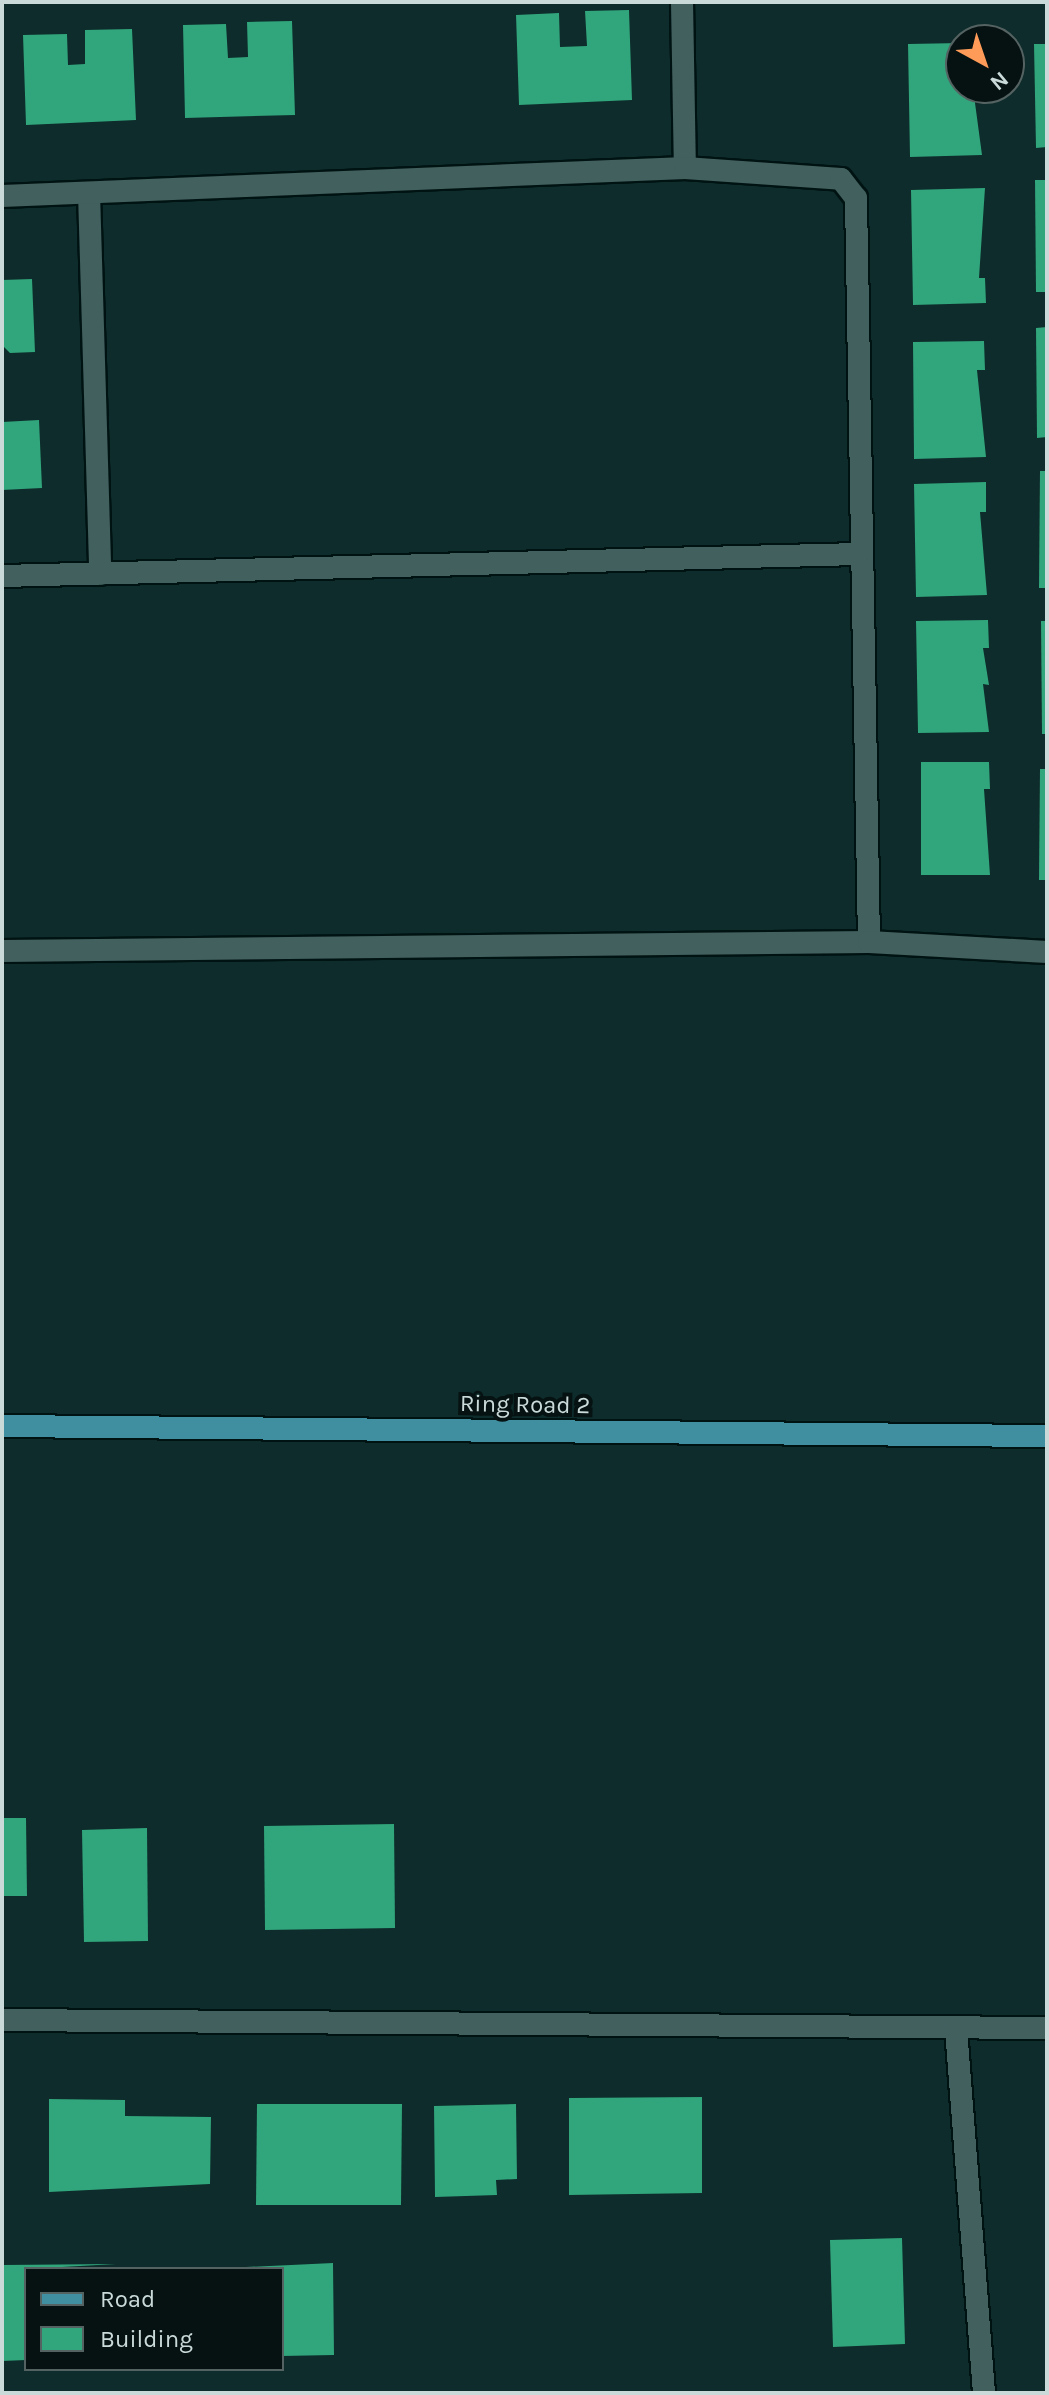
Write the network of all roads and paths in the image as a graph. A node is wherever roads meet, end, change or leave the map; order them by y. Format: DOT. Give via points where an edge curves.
graph roads {
  1 [pos="682,2"];
  2 [pos="685,168"];
  3 [pos="89,193"];
  4 [pos="2,196"];
  5 [pos="857,554"];
  6 [pos="100,574"];
  7 [pos="2,576"];
  8 [pos="869,942"];
  9 [pos="2,951"];
  10 [pos="1047,952"];
  11 [pos="2,1426"];
  12 [pos="1047,1436"];
  13 [pos="2,2020"];
  14 [pos="1047,2028"];
  15 [pos="956,2029"];
  16 [pos="984,2393"];
  1 -- 2 [label="street"];
  2 -- 3 [label="street"];
  2 -- 5 [label="street" via="841,179 856,198"];
  3 -- 4 [label="street"];
  3 -- 6 [label="street"];
  5 -- 6 [label="street"];
  5 -- 8 [label="street"];
  6 -- 7 [label="street"];
  8 -- 9 [label="street"];
  8 -- 10 [label="street"];
  11 -- 12 [label="main road, Ring Road 2"];
  13 -- 15 [label="street"];
  14 -- 15 [label="street"];
  15 -- 16 [label="street"];
}
